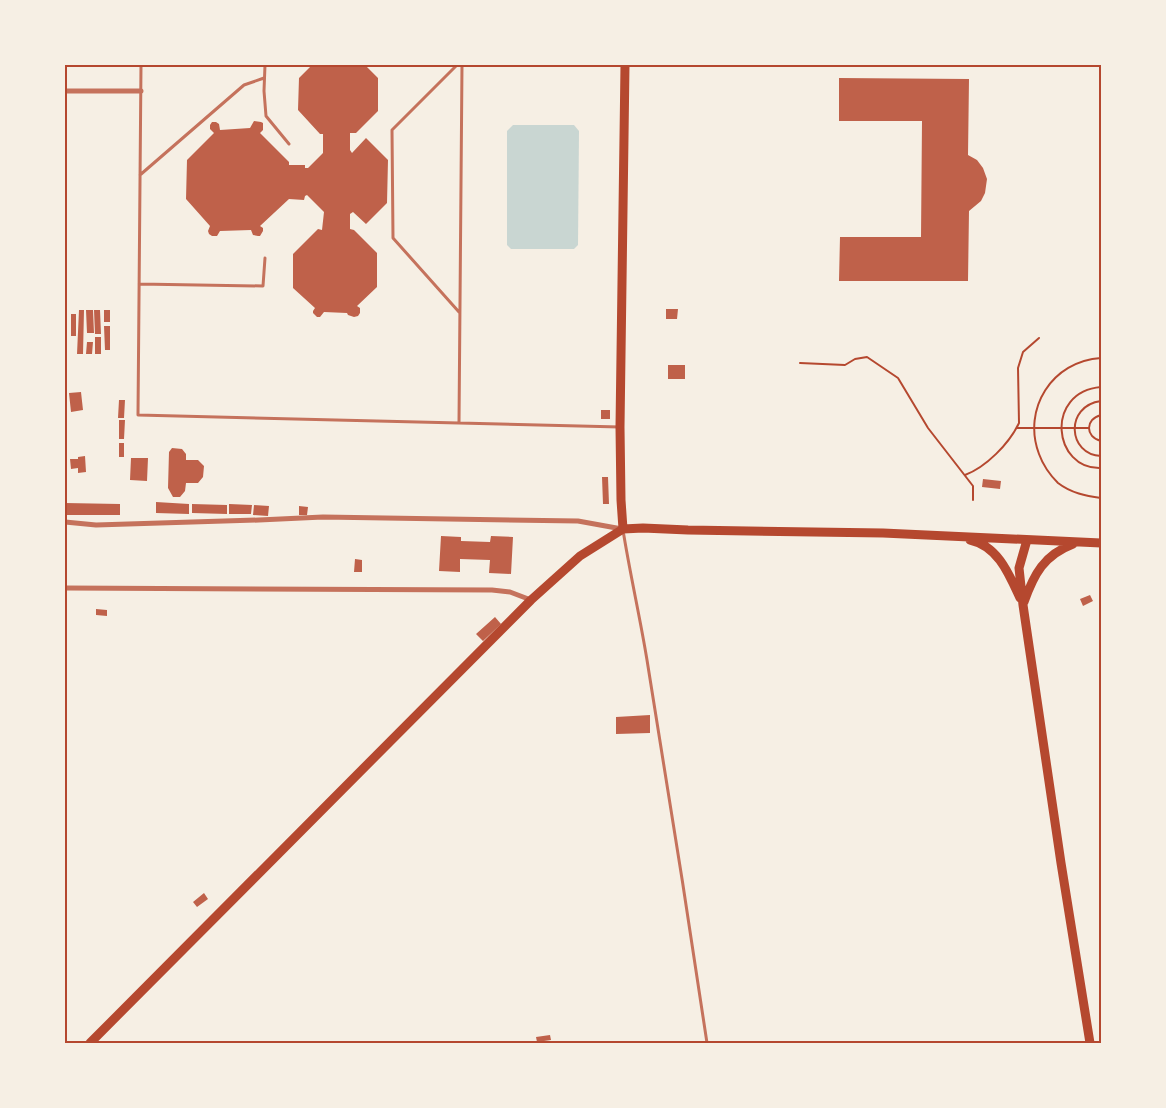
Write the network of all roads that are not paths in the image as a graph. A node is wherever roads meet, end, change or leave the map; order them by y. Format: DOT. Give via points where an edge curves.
graph roads {
  1 [pos="141,65"];
  2 [pos="265,65"];
  3 [pos="457,65"];
  4 [pos="462,65"];
  5 [pos="625,65"];
  6 [pos="264,78"];
  7 [pos="65,90"];
  8 [pos="141,91"];
  9 [pos="289,144"];
  10 [pos="140,175"];
  11 [pos="265,258"];
  12 [pos="139,284"];
  13 [pos="460,313"];
  14 [pos="459,423"];
  15 [pos="620,427"];
  16 [pos="65,522"];
  17 [pos="623,529"];
  18 [pos="951,537"];
  19 [pos="1027,540"];
  20 [pos="1078,543"];
  21 [pos="1101,543"];
  22 [pos="65,588"];
  23 [pos="531,600"];
  24 [pos="1023,605"];
  25 [pos="90,1043"];
  26 [pos="707,1043"];
  27 [pos="1090,1043"];
  1 -- 8 [label="lane"];
  2 -- 6 [label="lane"];
  3 -- 13 [label="lane" via="392,130 393,238"];
  4 -- 13 [label="lane"];
  5 -- 15 [label="main road"];
  6 -- 9 [label="lane" via="266,116"];
  6 -- 10 [label="lane" via="244,85"];
  7 -- 8 [label="street"];
  8 -- 10 [label="lane"];
  10 -- 12 [label="lane"];
  11 -- 12 [label="lane" via="263,286"];
  12 -- 14 [label="lane" via="138,414"];
  13 -- 14 [label="lane"];
  14 -- 15 [label="lane"];
  15 -- 17 [label="main road"];
  16 -- 17 [label="street" via="96,525 323,517 578,521"];
  17 -- 18 [label="main road"];
  17 -- 23 [label="main road" via="580,556"];
  17 -- 26 [label="lane" via="647,658"];
  18 -- 19 [label="main road"];
  18 -- 24 [label="main road" via="977,542 991,550 1005,567"];
  19 -- 20 [label="main road"];
  19 -- 24 [label="main road" via="1019,568"];
  20 -- 21 [label="main road"];
  20 -- 24 [label="main road" via="1060,549 1048,559 1032,581"];
  22 -- 23 [label="street" via="492,590 510,592"];
  23 -- 25 [label="main road"];
  24 -- 27 [label="main road"];
}
